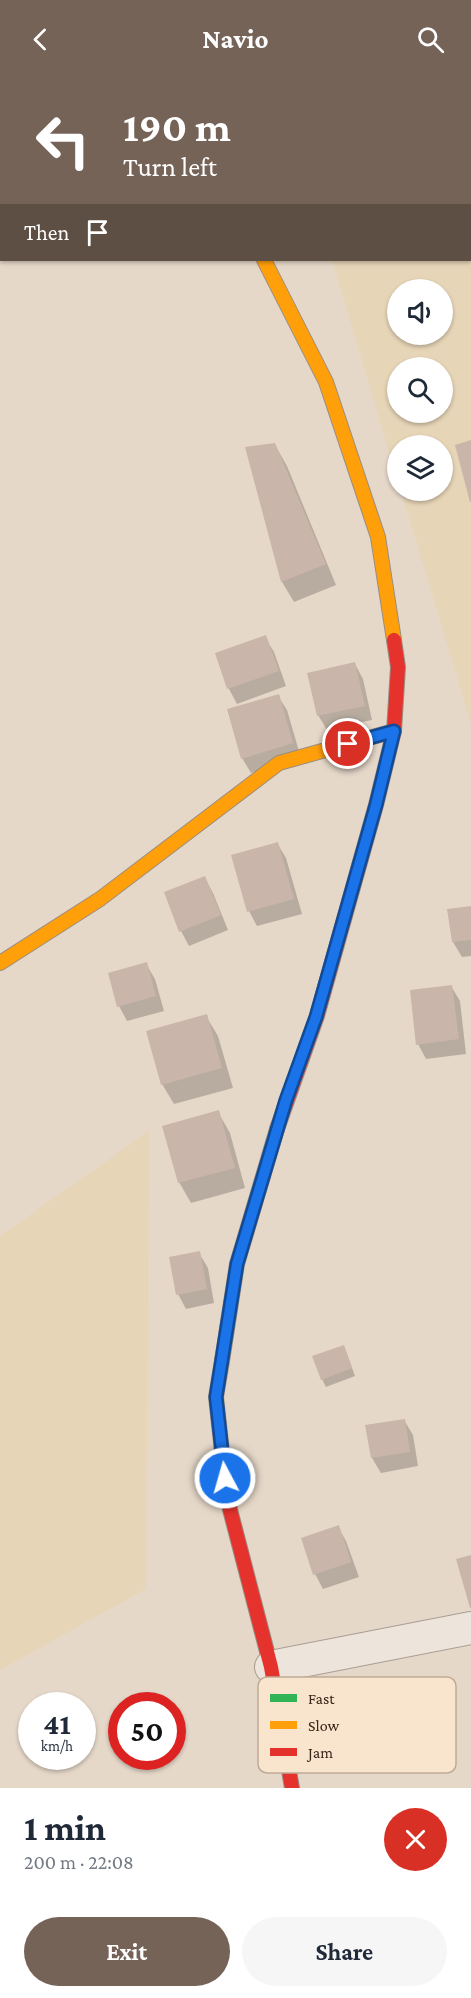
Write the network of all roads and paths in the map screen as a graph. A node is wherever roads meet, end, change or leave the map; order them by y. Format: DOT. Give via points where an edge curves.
graph roads {
  1 [pos="265,261"];
  2 [pos="394,731"];
  3 [pos="0,963"];
  4 [pos="471,1628"];
  5 [pos="270,1667"];
  6 [pos="272,1677"];
  7 [pos="289,1773"];
  8 [pos="292,1788"];
  1 -- 2 [label="main road" via="326,382 378,537 398,667"];
  2 -- 3 [label="main road" via="279,763 100,899"];
  2 -- 5 [label="main road" via="316,1017 286,1100 237,1264 216,1397 227,1498"];
  4 -- 5 [label="street"];
  5 -- 6 [label="main road"];
  7 -- 8 [label="main road"];
}
